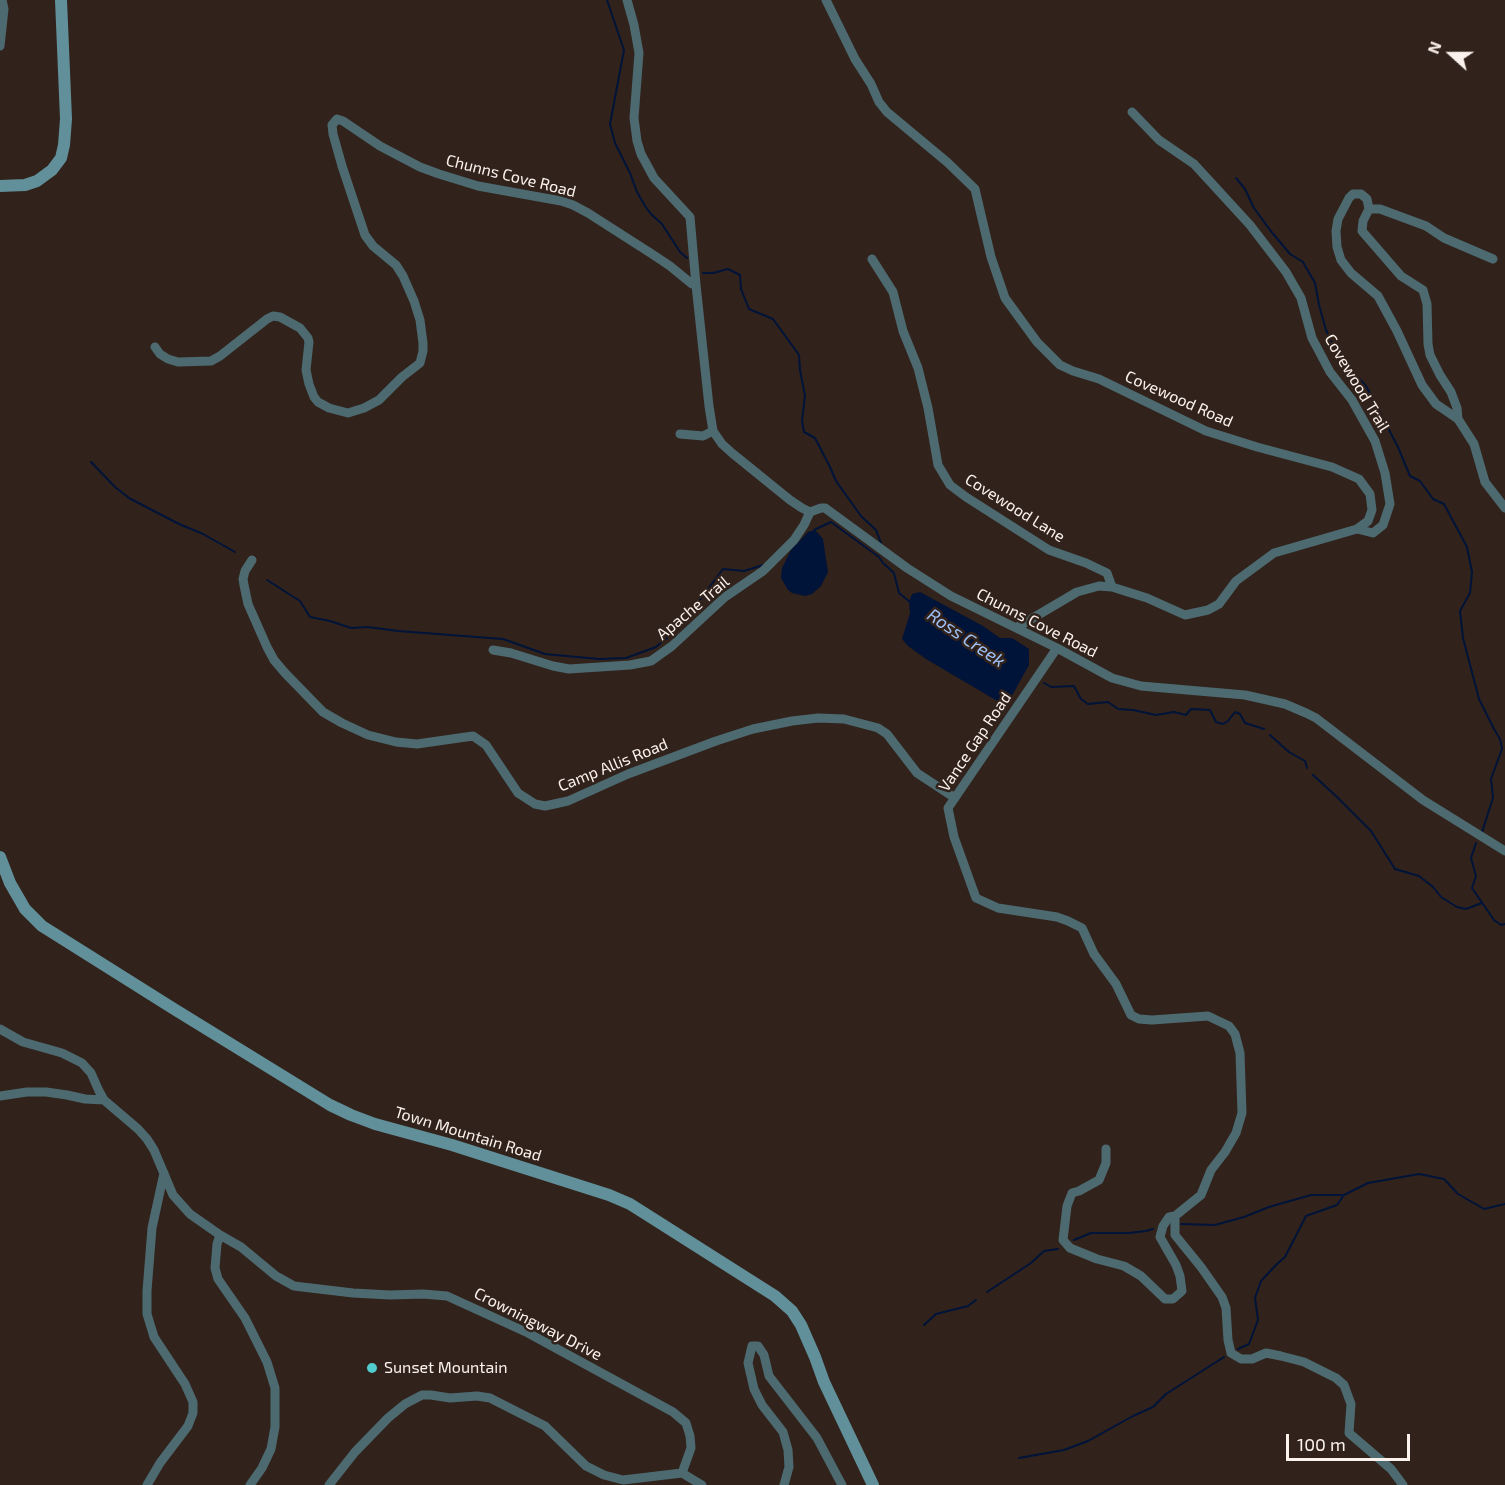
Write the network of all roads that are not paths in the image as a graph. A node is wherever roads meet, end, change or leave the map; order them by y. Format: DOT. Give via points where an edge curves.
graph roads {
  1 [pos="2,0"];
  2 [pos="61,0"];
  3 [pos="627,0"];
  4 [pos="826,0"];
  5 [pos="0,46"];
  6 [pos="1132,112"];
  7 [pos="0,186"];
  8 [pos="1369,209"];
  9 [pos="872,259"];
  10 [pos="1494,259"];
  11 [pos="696,285"];
  12 [pos="155,347"];
  13 [pos="1458,419"];
  14 [pos="713,431"];
  15 [pos="680,434"];
  16 [pos="1505,508"];
  17 [pos="810,512"];
  18 [pos="1357,529"];
  19 [pos="252,560"];
  20 [pos="1112,587"];
  21 [pos="1016,628"];
  22 [pos="1057,648"];
  23 [pos="493,650"];
  24 [pos="955,798"];
  25 [pos="1505,851"];
  26 [pos="0,857"];
  27 [pos="0,1029"];
  28 [pos="0,1096"];
  29 [pos="104,1100"];
  30 [pos="1106,1149"];
  31 [pos="164,1173"];
  32 [pos="1175,1216"];
  33 [pos="220,1235"];
  34 [pos="682,1473"];
  35 [pos="147,1485"];
  36 [pos="250,1485"];
  37 [pos="329,1485"];
  38 [pos="702,1485"];
  39 [pos="784,1485"];
  40 [pos="843,1485"];
  41 [pos="873,1485"];
  42 [pos="1403,1485"];
  1 -- 5 [label="street"];
  2 -- 7 [label="main road" via="66,119 61,158 37,181"];
  3 -- 11 [label="street" via="639,53 634,118 637,141 654,178 690,217"];
  4 -- 18 [label="street, Covewood Road" via="879,102 975,189 1005,298 1036,342 1060,365 1206,431 1359,479 1370,494 1372,510 1368,521"];
  6 -- 18 [label="street, Covewood Trail" via="1160,140 1194,164 1250,225 1301,298 1312,338 1375,441 1385,473 1390,504 1383,525 1373,533"];
  8 -- 10 [label="street" via="1380,209 1426,226"];
  8 -- 13 [label="street" via="1362,231 1401,276 1423,290 1430,355 1451,392"];
  8 -- 13 [label="street" via="1361,194 1349,198 1336,231 1341,260 1378,296 1422,385 1436,404"];
  9 -- 20 [label="street, Covewood Lane" via="893,292 921,378 938,465 951,485 1049,550 1107,573"];
  11 -- 12 [label="street, Chunns Cove Road" via="573,206 478,186 420,167 337,119 332,125 333,134 363,231 368,241 396,265 414,301 423,343 420,363 379,400 348,412 329,408 314,397 306,370 308,338 300,328 280,317 267,319 212,361 183,363 160,354"];
  11 -- 14 [label="street"];
  13 -- 16 [label="street" via="1474,444 1485,482"];
  14 -- 15 [label="street" via="703,436"];
  14 -- 17 [label="street, Chunns Cove Road" via="732,453"];
  17 -- 21 [label="street, Chunns Cove Road" via="825,508 923,579"];
  17 -- 23 [label="street, Apache Trail" via="794,540 763,571 725,597 651,661 569,669"];
  18 -- 20 [label="street" via="1274,553 1236,581 1219,604 1208,610 1185,615"];
  19 -- 24 [label="street, Camp Allis Road" via="245,571 244,585 267,646 285,673 323,712 368,735 396,742 417,744 473,736 486,745 518,793 535,804 568,801 628,774 735,735 818,718 844,719 878,728 917,772"];
  20 -- 21 [label="street" via="1077,592"];
  21 -- 22 [label="street, Chunns Cove Road"];
  22 -- 24 [label="street, Vance Gap Road"];
  22 -- 25 [label="street, Chunns Cove Road" via="1127,683 1245,695 1292,706 1316,718 1423,800"];
  24 -- 32 [label="street, Vance Gap Road" via="948,808 975,898 998,908 1057,917 1082,928 1131,1015 1152,1020 1208,1016 1229,1026 1235,1034 1240,1053 1242,1113 1238,1128 1211,1170 1201,1196"];
  26 -- 41 [label="main road, Town Mountain Road" via="21,903 42,926 330,1105 375,1124 452,1145 630,1204 775,1296 801,1325"];
  27 -- 29 [label="street" via="23,1042 82,1063"];
  28 -- 29 [label="street" via="46,1092"];
  29 -- 31 [label="street, Crowningway Drive" via="147,1139"];
  30 -- 32 [label="street" via="1106,1163 1099,1180 1072,1193 1067,1206 1063,1240 1070,1248 1124,1266 1142,1276 1165,1299 1173,1299 1182,1291 1180,1276 1160,1237 1169,1217"];
  31 -- 33 [label="street, Crowningway Drive" via="173,1195 190,1214"];
  31 -- 35 [label="street" via="152,1228 147,1314 154,1337 185,1384 193,1413 189,1426"];
  32 -- 42 [label="street" via="1175,1235 1222,1297 1231,1353 1241,1359 1266,1353 1281,1356 1336,1378 1344,1385 1351,1404 1349,1433 1391,1469"];
  33 -- 34 [label="street, Crowningway Drive" via="294,1286 353,1293 447,1296 528,1333 673,1412 686,1423 691,1448"];
  33 -- 36 [label="street" via="215,1268 218,1279 245,1318 275,1388 275,1427 270,1449"];
  34 -- 37 [label="street" via="623,1480 604,1475 586,1466 544,1426 490,1398 422,1395 388,1418"];
  34 -- 38 [label="street"];
  39 -- 40 [label="street" via="788,1450 783,1432 754,1389 748,1363 752,1346 758,1346 764,1355 770,1376 817,1438"];
}
